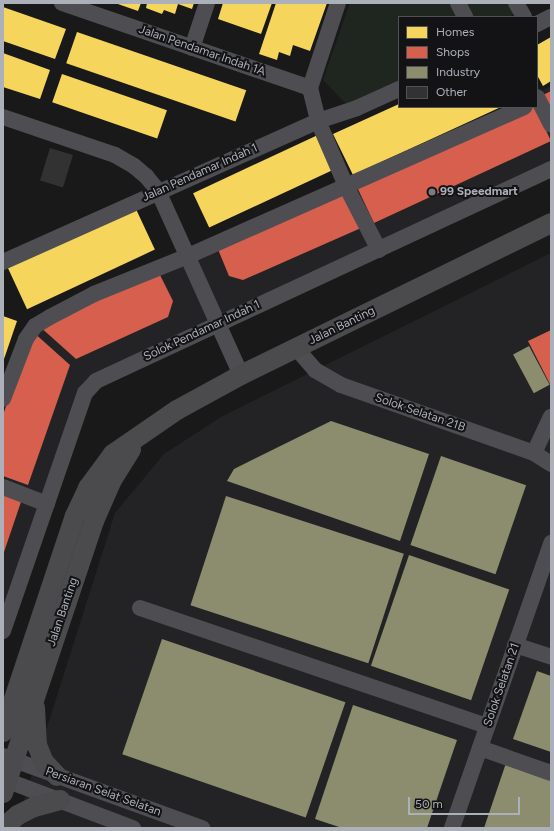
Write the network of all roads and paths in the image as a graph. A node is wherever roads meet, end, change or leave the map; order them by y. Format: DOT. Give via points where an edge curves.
graph roads {
  1 [pos="62,3"];
  2 [pos="207,3"];
  3 [pos="338,3"];
  4 [pos="458,3"];
  5 [pos="516,3"];
  6 [pos="80,6"];
  7 [pos="464,16"];
  8 [pos="523,16"];
  9 [pos="551,17"];
  10 [pos="538,24"];
  11 [pos="192,48"];
  12 [pos="310,88"];
  13 [pos="398,89"];
  14 [pos="538,100"];
  15 [pos="522,108"];
  16 [pos="3,117"];
  17 [pos="318,121"];
  18 [pos="551,125"];
  19 [pos="551,169"];
  20 [pos="346,186"];
  21 [pos="158,191"];
  22 [pos="551,223"];
  23 [pos="379,250"];
  24 [pos="188,256"];
  25 [pos="3,262"];
  26 [pos="219,323"];
  27 [pos="297,349"];
  28 [pos="241,375"];
  29 [pos="3,399"];
  30 [pos="551,418"];
  31 [pos="139,438"];
  32 [pos="534,453"];
  33 [pos="551,464"];
  34 [pos="3,487"];
  35 [pos="47,504"];
  36 [pos="551,543"];
  37 [pos="140,608"];
  38 [pos="3,631"];
  39 [pos="515,646"];
  40 [pos="551,658"];
  41 [pos="35,692"];
  42 [pos="488,726"];
  43 [pos="3,732"];
  44 [pos="480,748"];
  45 [pos="8,758"];
  46 [pos="551,773"];
  47 [pos="57,776"];
  48 [pos="4,784"];
  49 [pos="60,800"];
  50 [pos="115,825"];
  51 [pos="3,828"];
  52 [pos="134,828"];
  53 [pos="202,828"];
  54 [pos="452,828"];
  1 -- 6 [label="street, Jalan Pendamar Indah 1A"];
  2 -- 11 [label="street"];
  3 -- 12 [label="street"];
  4 -- 7 [label="street"];
  5 -- 8 [label="street"];
  6 -- 11 [label="street, Jalan Pendamar Indah 1A"];
  9 -- 10 [label="street"];
  11 -- 12 [label="street, Jalan Pendamar Indah 1A"];
  12 -- 17 [label="street"];
  13 -- 17 [label="street, Jalan Pendamar Indah 1"];
  14 -- 18 [label="street"];
  15 -- 20 [label="street"];
  16 -- 21 [label="street" via="115,155 134,166"];
  17 -- 20 [label="street"];
  17 -- 21 [label="street, Jalan Pendamar Indah 1"];
  19 -- 23 [label="street, Solok Pendamar Indah 1"];
  20 -- 23 [label="street"];
  20 -- 24 [label="street"];
  21 -- 24 [label="street"];
  21 -- 25 [label="street, Jalan Pendamar Indah 1"];
  22 -- 27 [label="main road, Jalan Banting"];
  23 -- 26 [label="street, Solok Pendamar Indah 1"];
  24 -- 26 [label="street"];
  24 -- 29 [label="street" via="94,294 35,326 18,357"];
  26 -- 28 [label="street"];
  26 -- 35 [label="street, Solok Pendamar Indah 1" via="96,381 86,393"];
  27 -- 28 [label="main road, Jalan Banting"];
  27 -- 32 [label="street, Solok Selatan 21B" via="315,370 342,385"];
  28 -- 31 [label="main road, Jalan Banting" via="177,410"];
  30 -- 32 [label="street"];
  31 -- 41 [label="main road, Jalan Banting" via="112,480 96,515"];
  31 -- 43 [label="main road, Jalan Banting" via="113,454 88,488 67,537"];
  32 -- 33 [label="street, Solok Selatan 21B"];
  34 -- 35 [label="street"];
  35 -- 38 [label="street, Solok Pendamar Indah 1"];
  36 -- 39 [label="street, Solok Selatan 21"];
  37 -- 42 [label="street"];
  39 -- 40 [label="street"];
  39 -- 42 [label="street, Solok Selatan 21"];
  41 -- 45 [label="main road, Jalan Banting"];
  41 -- 47 [label="main road" via="34,724 37,745 44,762"];
  42 -- 44 [label="street, Solok Selatan 21"];
  44 -- 46 [label="street"];
  44 -- 54 [label="street, Solok Selatan 21"];
  45 -- 47 [label="street, Persiaran Selat Selatan"];
  45 -- 48 [label="main road, Jalan Banting"];
  47 -- 53 [label="street, Persiaran Selat Selatan"];
  48 -- 49 [label="street, Persiaran Selat Selatan"];
  49 -- 50 [label="street, Persiaran Selat Selatan"];
  49 -- 51 [label="main road" via="34,807 18,815"];
  50 -- 52 [label="street, Persiaran Selat Selatan"];
}
